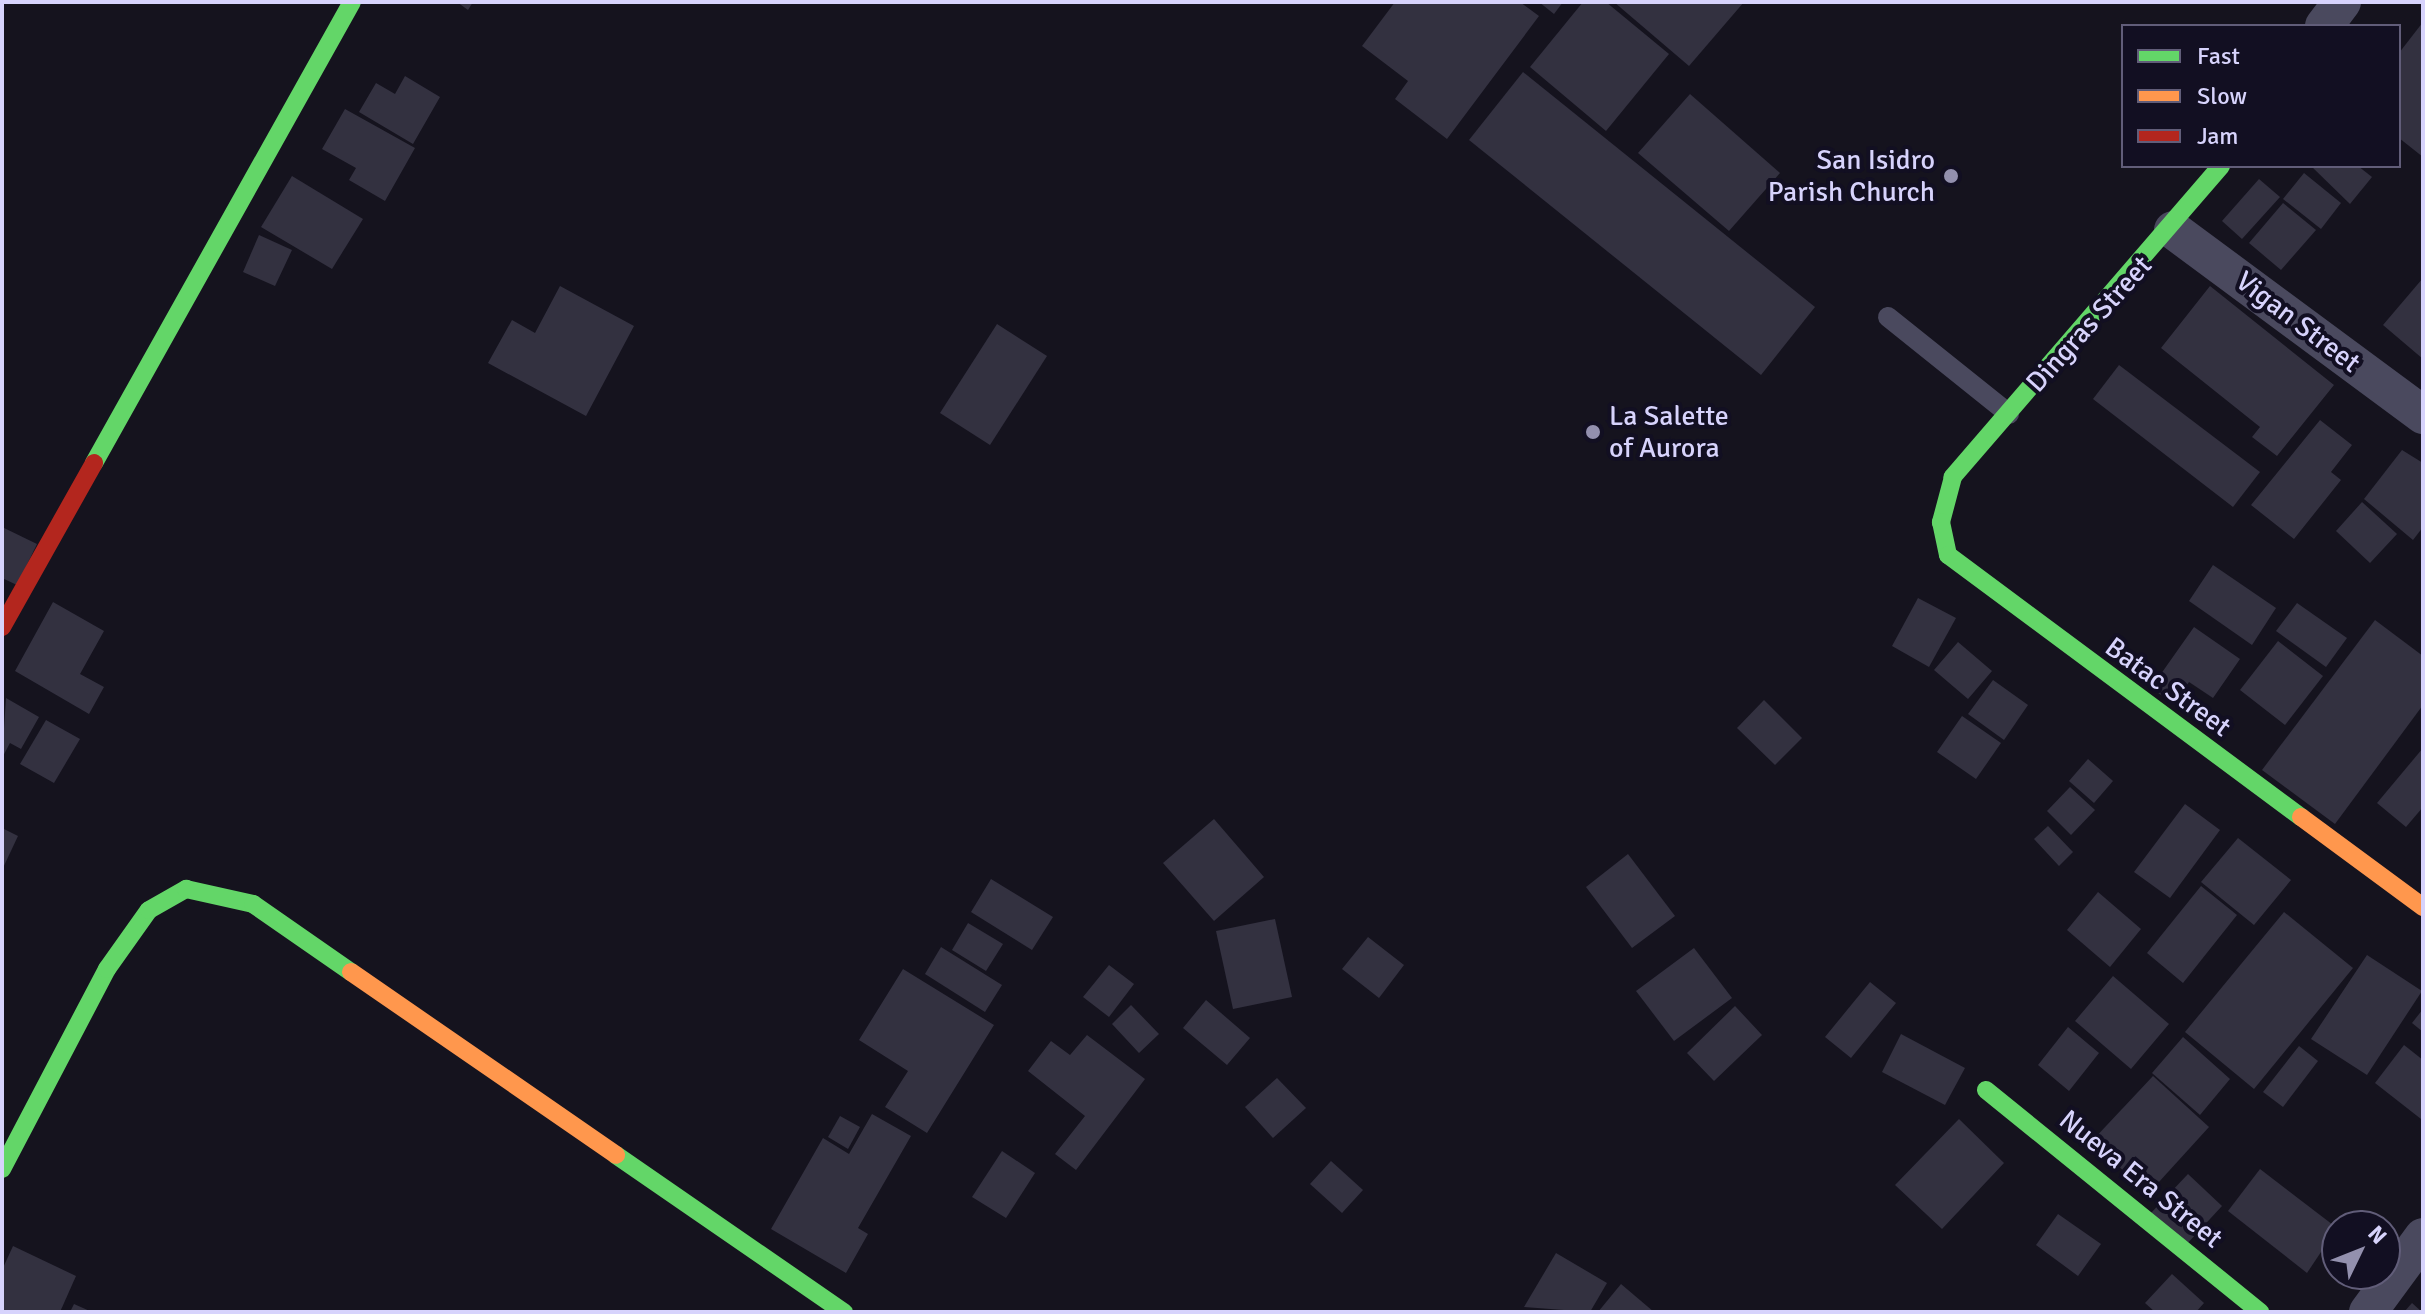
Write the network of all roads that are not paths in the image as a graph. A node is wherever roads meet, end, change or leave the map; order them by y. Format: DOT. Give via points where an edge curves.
graph roads {
  1 [pos="352,2"];
  2 [pos="2342,2"];
  3 [pos="2326,24"];
  4 [pos="2220,168"];
  5 [pos="2173,230"];
  6 [pos="1888,317"];
  7 [pos="2009,414"];
  8 [pos="2423,415"];
  9 [pos="1953,477"];
  10 [pos="2,627"];
  11 [pos="2423,907"];
  12 [pos="1986,1090"];
  13 [pos="2,1169"];
  14 [pos="2423,1237"];
  15 [pos="844,1312"];
  16 [pos="2260,1312"];
  17 [pos="2368,1312"];
  1 -- 10 [label="street"];
  2 -- 3 [label="street"];
  4 -- 5 [label="street, Dingras Street"];
  5 -- 7 [label="street, Dingras Street"];
  5 -- 8 [label="street, Vigan Street"];
  6 -- 7 [label="lane"];
  7 -- 9 [label="street, Dingras Street"];
  9 -- 11 [label="street, Batac Street" via="1941,522 1948,555 1970,577"];
  12 -- 16 [label="street, Nueva Era Street"];
  13 -- 15 [label="street" via="107,969 149,910 186,889 208,889 253,904"];
  14 -- 17 [label="street"];
}
